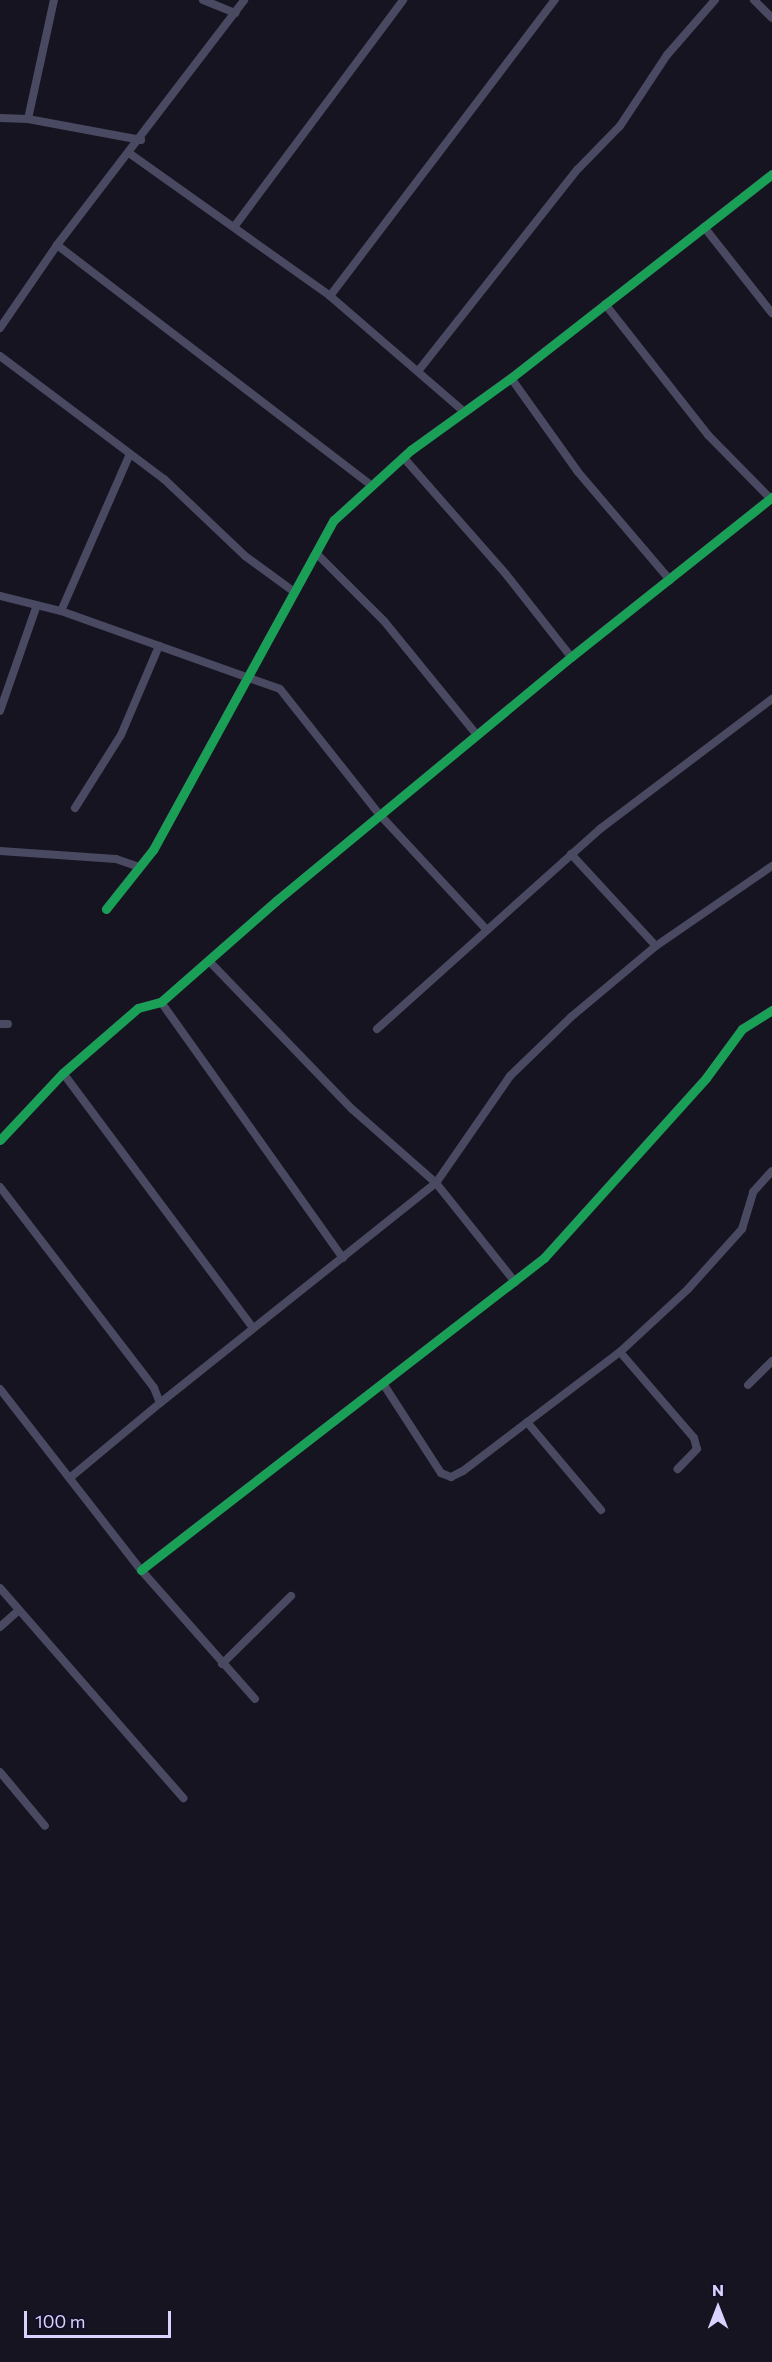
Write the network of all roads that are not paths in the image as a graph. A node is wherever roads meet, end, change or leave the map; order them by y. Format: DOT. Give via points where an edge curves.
graph roads {
  1 [pos="54,0"];
  2 [pos="203,0"];
  3 [pos="244,0"];
  4 [pos="403,0"];
  5 [pos="555,0"];
  6 [pos="715,0"];
  7 [pos="754,0"];
  8 [pos="235,13"];
  9 [pos="772,18"];
  10 [pos="0,118"];
  11 [pos="28,119"];
  12 [pos="141,140"];
  13 [pos="129,153"];
  14 [pos="772,174"];
  15 [pos="234,227"];
  16 [pos="704,227"];
  17 [pos="57,245"];
  18 [pos="330,296"];
  19 [pos="605,304"];
  20 [pos="772,313"];
  21 [pos="0,328"];
  22 [pos="0,356"];
  23 [pos="419,370"];
  24 [pos="511,378"];
  25 [pos="463,411"];
  26 [pos="129,456"];
  27 [pos="403,458"];
  28 [pos="370,484"];
  29 [pos="771,498"];
  30 [pos="316,554"];
  31 [pos="670,580"];
  32 [pos="293,591"];
  33 [pos="0,596"];
  34 [pos="36,604"];
  35 [pos="61,611"];
  36 [pos="159,646"];
  37 [pos="572,657"];
  38 [pos="248,675"];
  39 [pos="772,699"];
  40 [pos="0,711"];
  41 [pos="477,735"];
  42 [pos="75,808"];
  43 [pos="380,815"];
  44 [pos="0,851"];
  45 [pos="571,854"];
  46 [pos="772,866"];
  47 [pos="139,867"];
  48 [pos="106,909"];
  49 [pos="486,928"];
  50 [pos="656,946"];
  51 [pos="209,960"];
  52 [pos="161,1002"];
  53 [pos="772,1010"];
  54 [pos="377,1029"];
  55 [pos="63,1073"];
  56 [pos="0,1140"];
  57 [pos="772,1171"];
  58 [pos="436,1183"];
  59 [pos="0,1187"];
  60 [pos="343,1258"];
  61 [pos="515,1281"];
  62 [pos="252,1327"];
  63 [pos="620,1352"];
  64 [pos="772,1361"];
  65 [pos="384,1385"];
  66 [pos="748,1385"];
  67 [pos="0,1389"];
  68 [pos="160,1403"];
  69 [pos="527,1422"];
  70 [pos="678,1469"];
  71 [pos="71,1478"];
  72 [pos="600,1510"];
  73 [pos="141,1570"];
  74 [pos="0,1588"];
  75 [pos="291,1596"];
  76 [pos="18,1611"];
  77 [pos="0,1627"];
  78 [pos="222,1664"];
  79 [pos="255,1700"];
  80 [pos="0,1772"];
  81 [pos="183,1798"];
  82 [pos="45,1826"];
  1 -- 11 [label="street"];
  2 -- 8 [label="street"];
  3 -- 8 [label="street"];
  4 -- 15 [label="street"];
  5 -- 18 [label="street"];
  6 -- 23 [label="street" via="667,56 620,126 578,169"];
  7 -- 9 [label="street"];
  8 -- 12 [label="street"];
  10 -- 11 [label="street"];
  11 -- 12 [label="street"];
  12 -- 13 [label="street"];
  13 -- 15 [label="street"];
  13 -- 17 [label="street"];
  14 -- 16 [label="street"];
  15 -- 18 [label="street"];
  16 -- 19 [label="street"];
  16 -- 20 [label="street"];
  17 -- 21 [label="street"];
  17 -- 28 [label="street"];
  18 -- 23 [label="street"];
  19 -- 24 [label="street"];
  19 -- 29 [label="street" via="708,435"];
  22 -- 26 [label="street"];
  23 -- 25 [label="street"];
  24 -- 25 [label="street"];
  24 -- 31 [label="street" via="578,472"];
  25 -- 27 [label="street"];
  26 -- 32 [label="street" via="164,480 244,556"];
  26 -- 35 [label="street"];
  27 -- 28 [label="street"];
  27 -- 37 [label="street" via="505,573"];
  28 -- 30 [label="street" via="334,520"];
  29 -- 31 [label="street"];
  30 -- 32 [label="street"];
  30 -- 41 [label="street" via="384,621"];
  31 -- 37 [label="street"];
  32 -- 38 [label="street"];
  33 -- 34 [label="street"];
  34 -- 35 [label="street"];
  34 -- 40 [label="street"];
  35 -- 36 [label="street"];
  36 -- 38 [label="street"];
  36 -- 42 [label="street" via="121,735"];
  37 -- 41 [label="street"];
  38 -- 43 [label="street" via="284,693"];
  38 -- 47 [label="street" via="153,850"];
  39 -- 45 [label="street"];
  41 -- 43 [label="street"];
  43 -- 49 [label="street"];
  43 -- 51 [label="street"];
  44 -- 47 [label="street" via="116,859"];
  45 -- 49 [label="street"];
  45 -- 50 [label="street"];
  46 -- 50 [label="street"];
  47 -- 48 [label="street"];
  49 -- 54 [label="street"];
  50 -- 58 [label="street" via="571,1017 510,1076"];
  51 -- 52 [label="street"];
  51 -- 58 [label="street" via="351,1109"];
  52 -- 55 [label="street" via="138,1008"];
  52 -- 60 [label="street"];
  53 -- 61 [label="street" via="742,1029 685,1102 544,1258"];
  55 -- 56 [label="street"];
  55 -- 62 [label="street"];
  57 -- 63 [label="street" via="753,1192 742,1229 688,1289"];
  58 -- 60 [label="street"];
  58 -- 61 [label="street"];
  59 -- 68 [label="street" via="154,1388"];
  60 -- 62 [label="street"];
  61 -- 65 [label="street"];
  62 -- 68 [label="street"];
  63 -- 69 [label="street"];
  63 -- 70 [label="street" via="694,1438 696,1449"];
  64 -- 66 [label="street"];
  65 -- 69 [label="street" via="441,1473 451,1477"];
  65 -- 73 [label="street"];
  67 -- 71 [label="street"];
  68 -- 71 [label="street"];
  69 -- 72 [label="street"];
  71 -- 73 [label="street"];
  73 -- 78 [label="street"];
  74 -- 76 [label="street"];
  75 -- 78 [label="street"];
  76 -- 77 [label="street"];
  76 -- 81 [label="street"];
  78 -- 79 [label="street"];
  80 -- 82 [label="street"];
}
